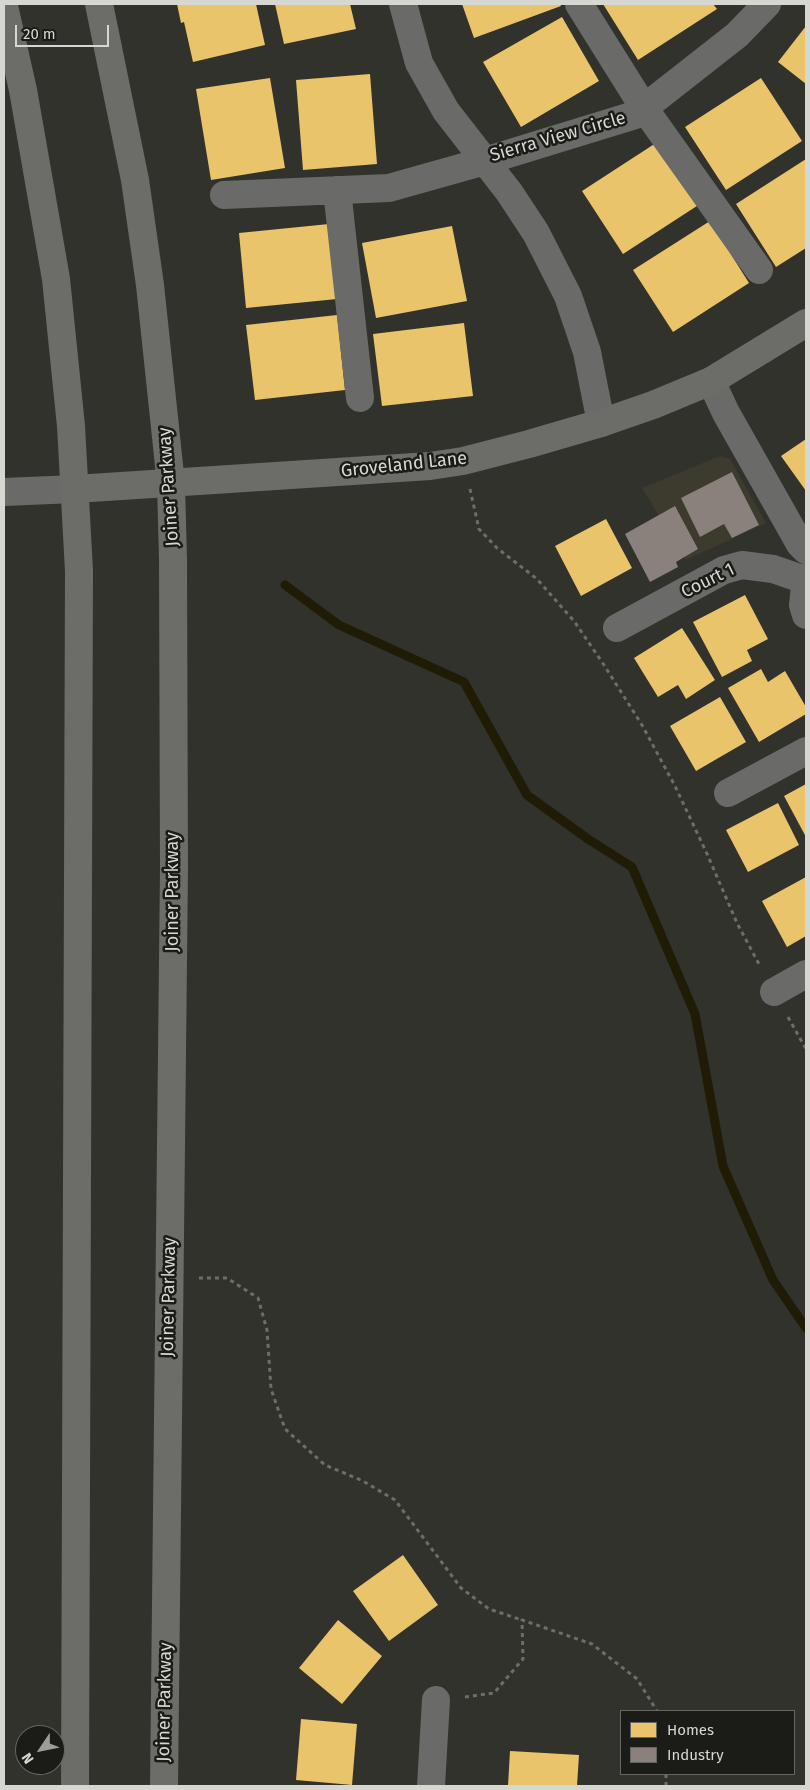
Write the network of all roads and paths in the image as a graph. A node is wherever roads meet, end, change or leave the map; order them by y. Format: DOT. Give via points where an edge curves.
graph roads {
  1 [pos="99,4"];
  2 [pos="403,4"];
  3 [pos="579,4"];
  4 [pos="767,4"];
  5 [pos="4,6"];
  6 [pos="644,108"];
  7 [pos="485,161"];
  8 [pos="337,190"];
  9 [pos="224,195"];
  10 [pos="759,270"];
  11 [pos="806,323"];
  12 [pos="711,381"];
  13 [pos="360,398"];
  14 [pos="600,423"];
  15 [pos="463,461"];
  16 [pos="171,484"];
  17 [pos="75,489"];
  18 [pos="4,492"];
  19 [pos="806,550"];
  20 [pos="806,578"];
  21 [pos="806,615"];
  22 [pos="617,628"];
  23 [pos="806,751"];
  24 [pos="728,793"];
  25 [pos="806,974"];
  26 [pos="774,992"];
  27 [pos="806,1049"];
  28 [pos="169,1278"];
  29 [pos="522,1620"];
  30 [pos="436,1700"];
  31 [pos="656,1710"];
  32 [pos="75,1786"];
  33 [pos="164,1786"];
  34 [pos="431,1786"];
  1 -- 16 [label="main road, Joiner Parkway" via="135,180 150,285"];
  2 -- 7 [label="street, Sierra View Circle" via="419,63 446,111"];
  3 -- 6 [label="street"];
  4 -- 6 [label="street, Sierra View Circle" via="737,35"];
  5 -- 17 [label="main road" via="23,90 56,279"];
  6 -- 7 [label="street, Sierra View Circle" via="635,115"];
  6 -- 10 [label="street"];
  7 -- 8 [label="street" via="389,188"];
  7 -- 14 [label="street" via="536,233 568,296 587,352"];
  8 -- 9 [label="street"];
  8 -- 13 [label="street"];
  11 -- 12 [label="main road, Groveland Lane"];
  12 -- 14 [label="main road, Groveland Lane"];
  12 -- 19 [label="street" via="726,413"];
  14 -- 15 [label="main road, Groveland Lane"];
  15 -- 16 [label="main road, Groveland Lane"];
  15 -- 26 [label="path" via="479,529 497,548 537,579 574,621 642,725 683,804 737,923"];
  16 -- 17 [label="main road, Groveland Lane"];
  16 -- 28 [label="main road, Joiner Parkway" via="174,869"];
  17 -- 18 [label="street, Groveland Lane"];
  17 -- 32 [label="main road" via="79,570"];
  20 -- 21 [label="street" via="803,605"];
  20 -- 22 [label="street, Court 1" via="742,565 724,570"];
  23 -- 24 [label="street"];
  25 -- 26 [label="street"];
  26 -- 27 [label="path"];
  28 -- 29 [label="path" via="227,1278 258,1298 267,1330 272,1389 285,1429 325,1465 363,1481 394,1500 462,1588 489,1609"];
  28 -- 33 [label="main road, Joiner Parkway"];
  29 -- 30 [label="path" via="523,1659 494,1693"];
  29 -- 31 [label="path" via="592,1644 637,1679"];
  30 -- 34 [label="street"];
}
